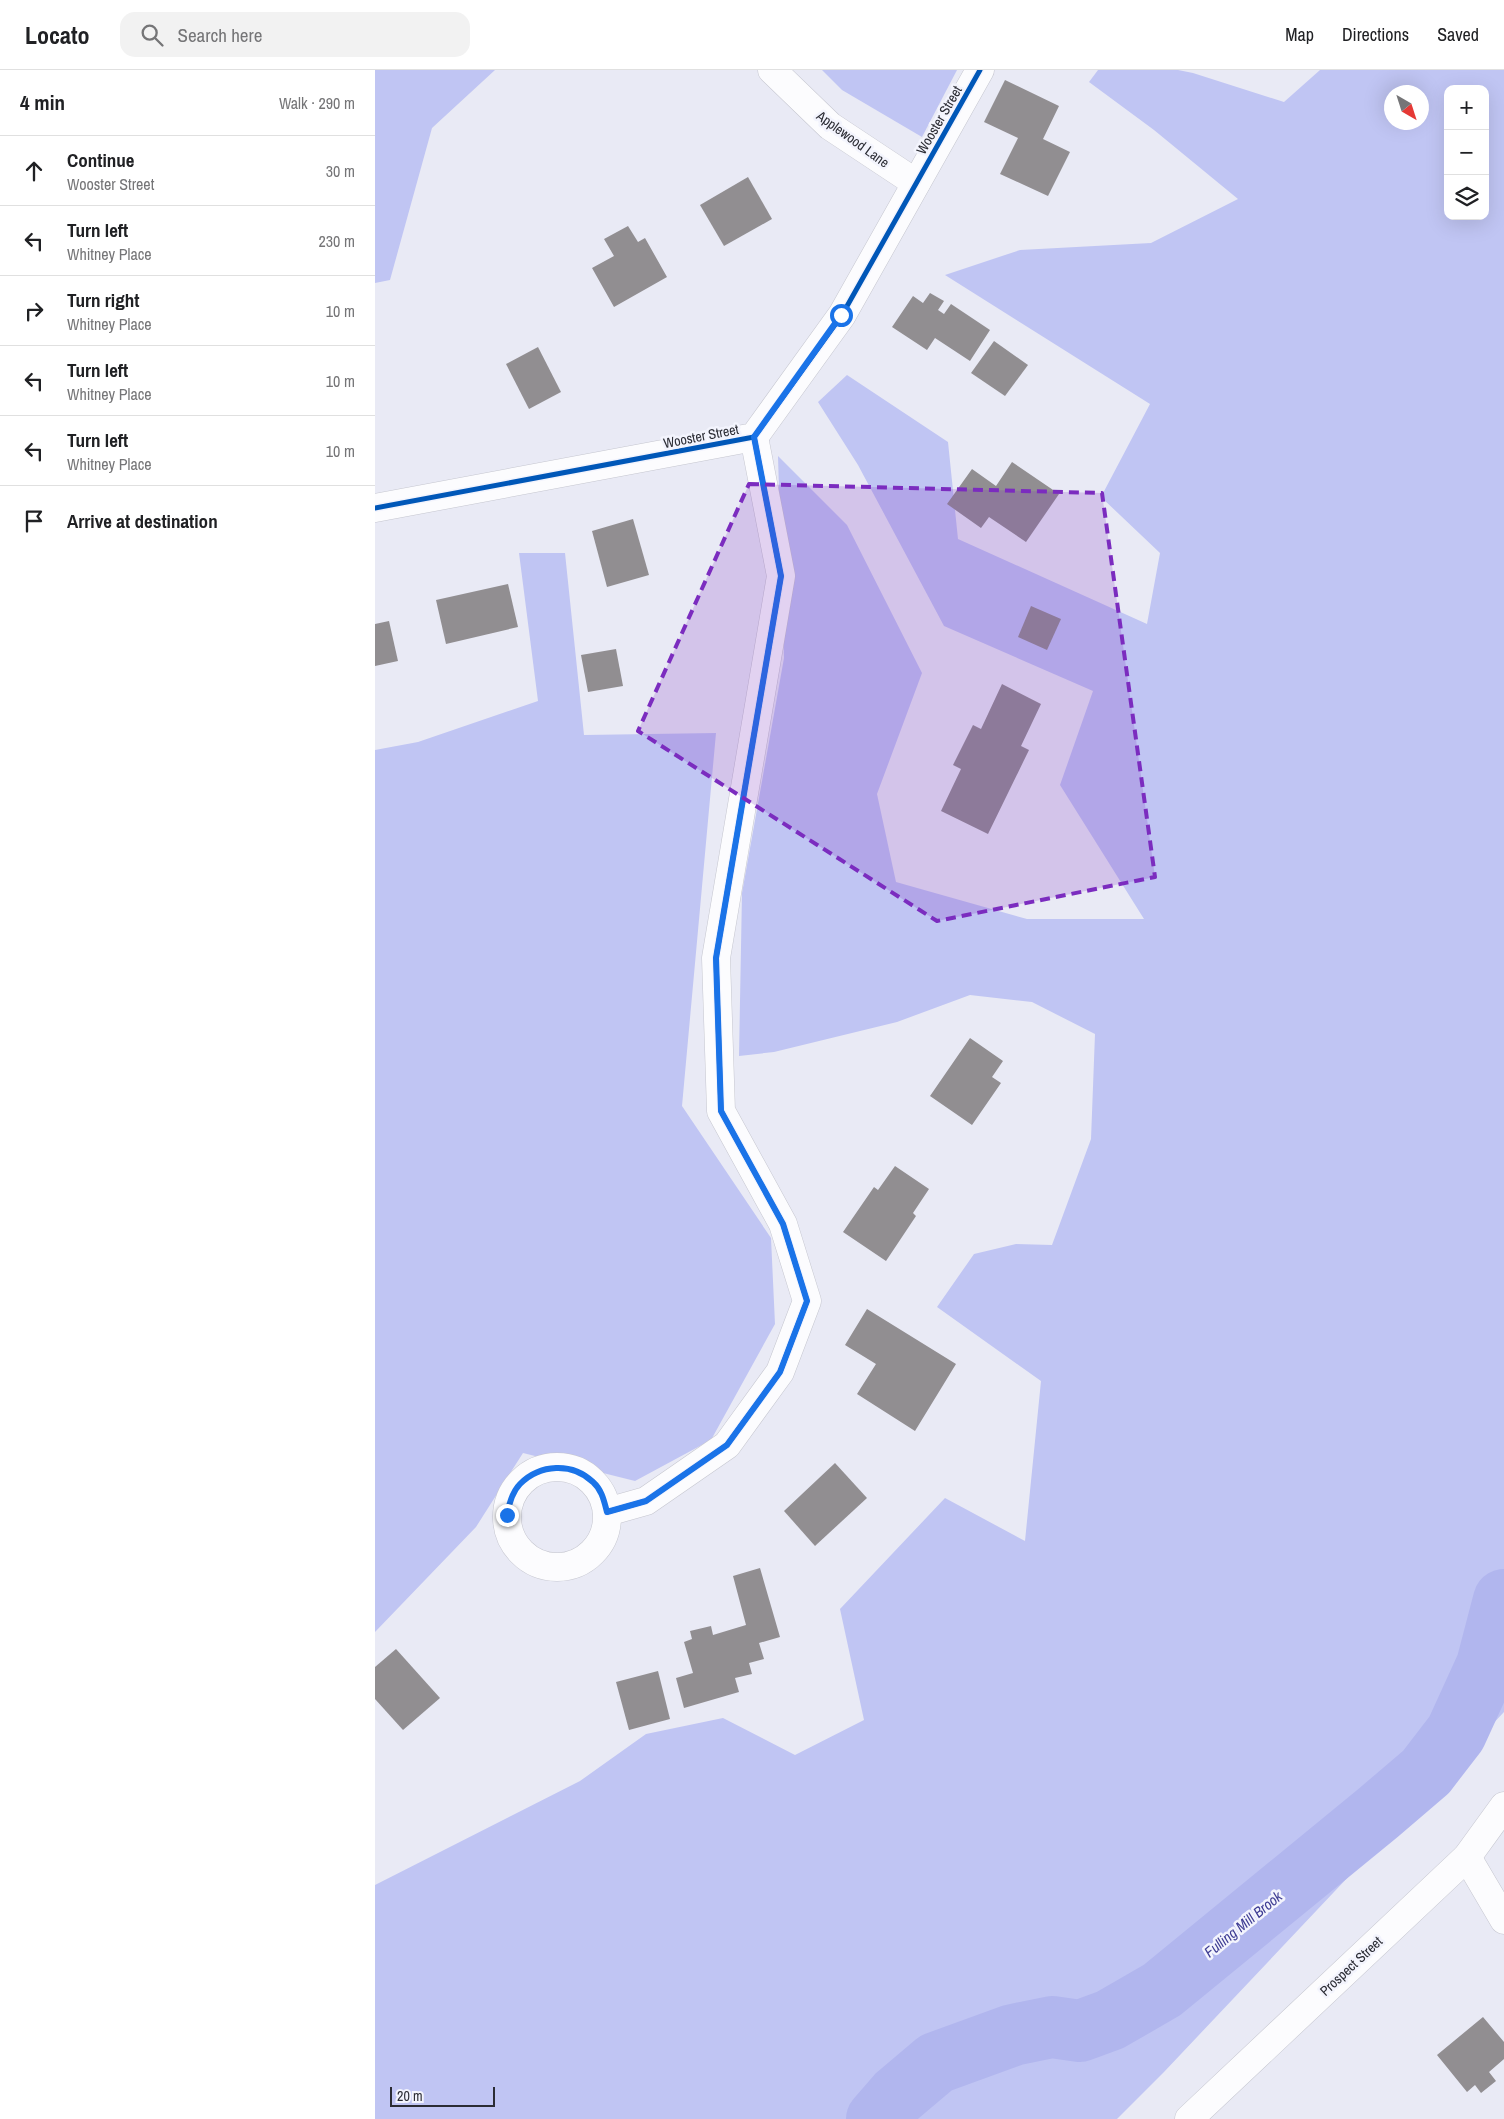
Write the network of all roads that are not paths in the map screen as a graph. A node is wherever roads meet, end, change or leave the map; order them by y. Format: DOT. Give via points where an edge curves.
graph roads {
  1 [pos="772,70"];
  2 [pos="980,70"];
  3 [pos="916,183"];
  4 [pos="754,437"];
  5 [pos="375,508"];
  6 [pos="607,1512"];
  7 [pos="1504,1806"];
  8 [pos="1467,1857"];
  9 [pos="1504,1920"];
  10 [pos="1189,2119"];
  1 -- 3 [label="street, Applewood Lane" via="830,126"];
  2 -- 3 [label="street, Wooster Street"];
  3 -- 4 [label="street, Wooster Street" via="841,315"];
  4 -- 5 [label="street, Wooster Street"];
  4 -- 6 [label="street" via="781,576 716,958 721,1111 783,1224 807,1301 780,1372 727,1445 646,1501"];
  7 -- 8 [label="street, Prospect Street"];
  8 -- 9 [label="street"];
  8 -- 10 [label="street, Prospect Street"];
}
